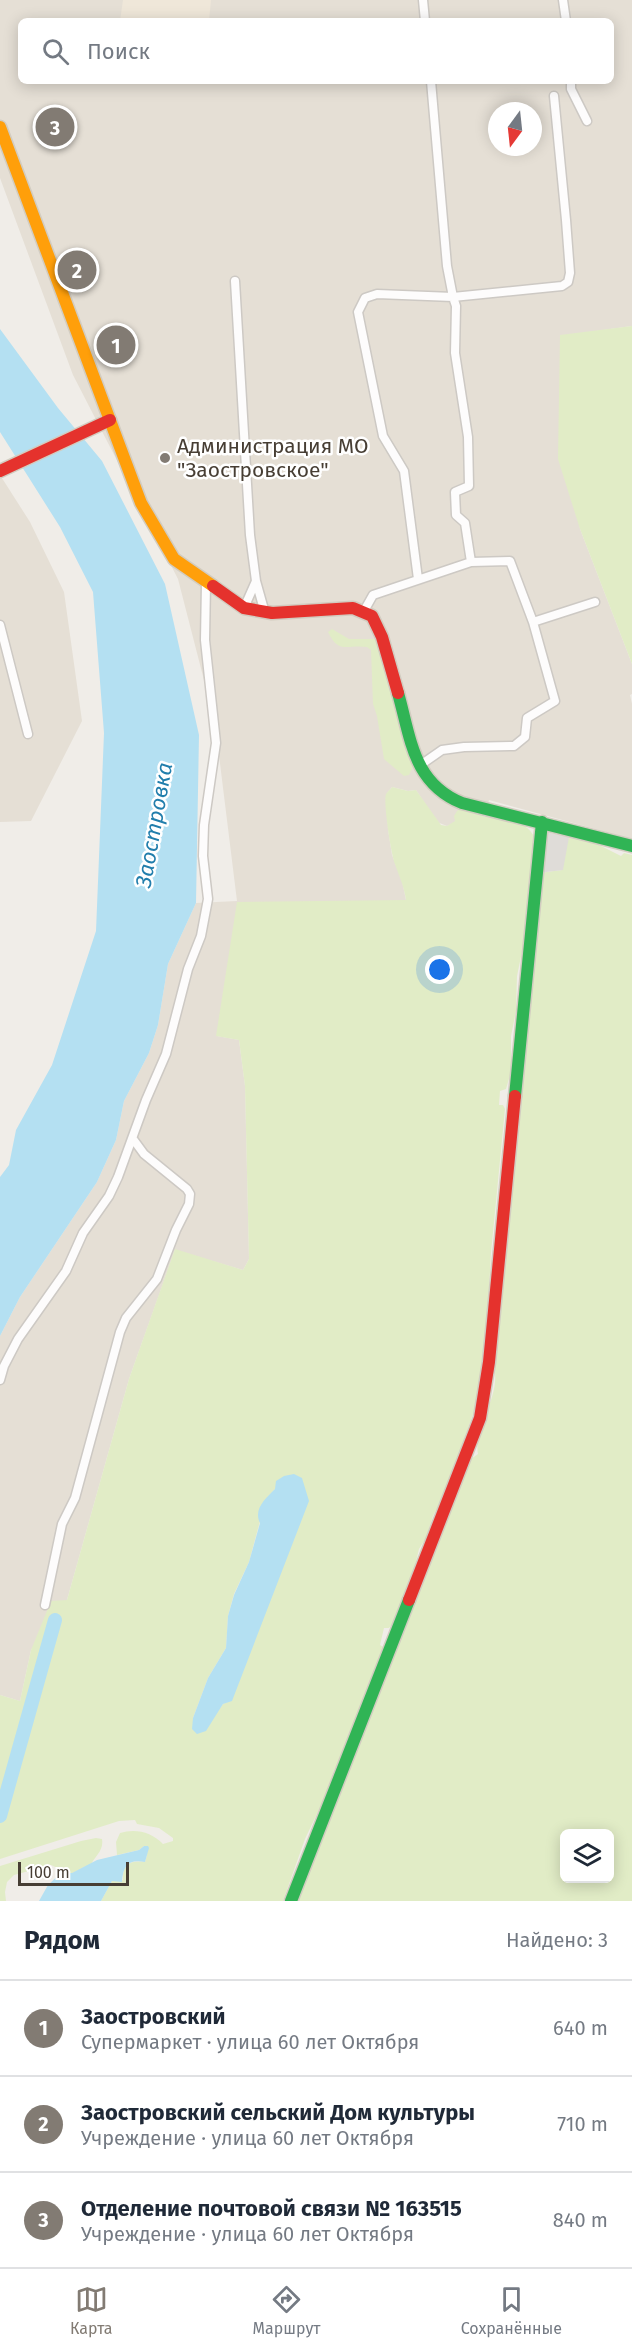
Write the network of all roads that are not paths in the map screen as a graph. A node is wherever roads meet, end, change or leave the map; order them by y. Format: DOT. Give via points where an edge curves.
graph roads {
  1 [pos="423,0"];
  2 [pos="563,0"];
  3 [pos="425,18"];
  4 [pos="566,18"];
  5 [pos="432,84"];
  6 [pos="571,84"];
  7 [pos="554,96"];
  8 [pos="587,121"];
  9 [pos="0,127"];
  10 [pos="235,281"];
  11 [pos="453,297"];
  12 [pos="110,420"];
  13 [pos="4,469"];
  14 [pos="471,561"];
  15 [pos="418,579"];
  16 [pos="256,581"];
  17 [pos="206,583"];
  18 [pos="595,602"];
  19 [pos="244,608"];
  20 [pos="363,611"];
  21 [pos="265,613"];
  22 [pos="533,622"];
  23 [pos="0,625"];
  24 [pos="28,734"];
  25 [pos="419,766"];
  26 [pos="542,822"];
  27 [pos="632,846"];
  28 [pos="133,1139"];
  29 [pos="0,1380"];
  30 [pos="45,1605"];
  31 [pos="291,1901"];
  1 -- 3 [label="street"];
  2 -- 4 [label="street"];
  5 -- 11 [label="street"];
  6 -- 8 [label="street"];
  7 -- 11 [label="street" via="569,252 568,282 562,286"];
  9 -- 12 [label="street"];
  10 -- 16 [label="street"];
  11 -- 14 [label="street" via="455,353 468,437 469,486 455,492 456,515 465,523"];
  11 -- 15 [label="street" via="377,294 364,298 358,312 383,436 404,471"];
  12 -- 13 [label="street"];
  12 -- 17 [label="street" via="141,503 168,552"];
  14 -- 15 [label="street"];
  14 -- 22 [label="street" via="510,561"];
  15 -- 20 [label="street" via="373,594"];
  16 -- 19 [label="street"];
  16 -- 21 [label="street"];
  17 -- 19 [label="street"];
  17 -- 28 [label="street" via="205,640 216,743 204,825 208,899 166,1054"];
  18 -- 22 [label="street"];
  19 -- 21 [label="street"];
  20 -- 21 [label="street" via="353,608"];
  20 -- 25 [label="street" via="372,616 382,637"];
  22 -- 25 [label="street" via="555,700 527,718 525,737 514,746 442,750"];
  23 -- 24 [label="street"];
  25 -- 26 [label="street" via="432,786 447,797"];
  26 -- 27 [label="street"];
  26 -- 31 [label="street" via="489,1362 480,1418"];
  28 -- 29 [label="street" via="109,1196 83,1233 66,1271 18,1339"];
  28 -- 30 [label="street" via="144,1154 187,1190 189,1204 157,1279 126,1318 120,1332 75,1498 63,1524"];
}
